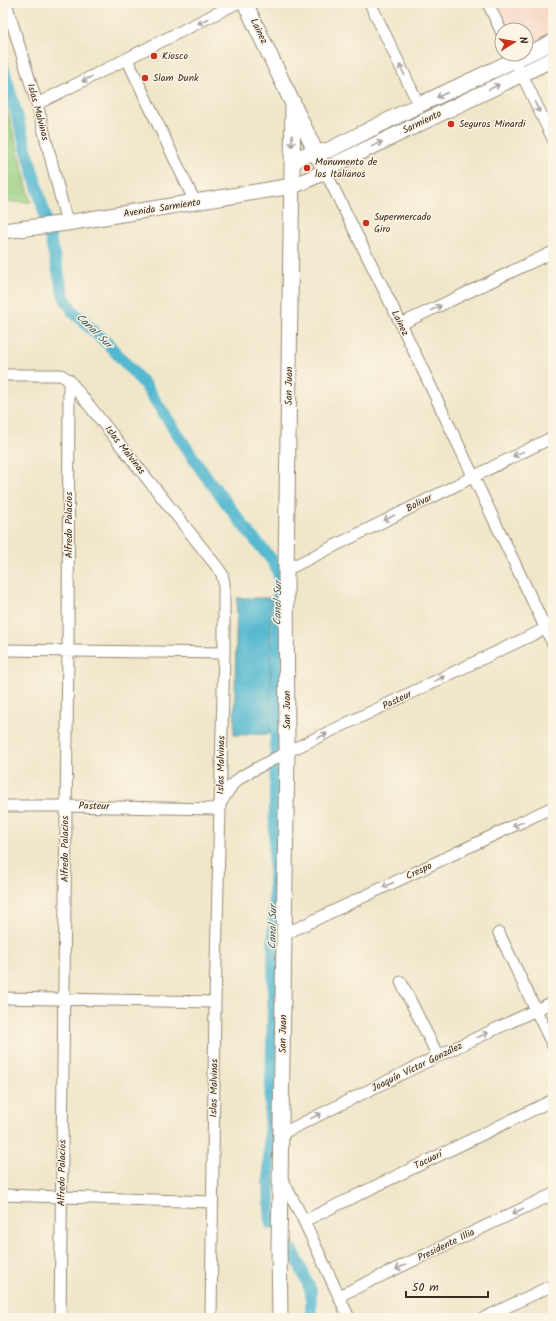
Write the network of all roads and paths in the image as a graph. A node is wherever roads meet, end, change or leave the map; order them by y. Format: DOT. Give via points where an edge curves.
graph roads {
  1 [pos="6,3"];
  2 [pos="237,3"];
  3 [pos="245,3"];
  4 [pos="370,3"];
  5 [pos="488,3"];
  6 [pos="497,22"];
  7 [pos="553,42"];
  8 [pos="534,49"];
  9 [pos="127,59"];
  10 [pos="553,59"];
  11 [pos="503,62"];
  12 [pos="515,62"];
  13 [pos="521,74"];
  14 [pos="293,102"];
  15 [pos="37,104"];
  16 [pos="419,105"];
  17 [pos="553,139"];
  18 [pos="317,153"];
  19 [pos="292,164"];
  20 [pos="325,171"];
  21 [pos="292,186"];
  22 [pos="195,202"];
  23 [pos="3,220"];
  24 [pos="64,223"];
  25 [pos="32,228"];
  26 [pos="3,231"];
  27 [pos="553,252"];
  28 [pos="401,324"];
  29 [pos="3,375"];
  30 [pos="69,380"];
  31 [pos="553,438"];
  32 [pos="473,476"];
  33 [pos="286,570"];
  34 [pos="549,627"];
  35 [pos="553,644"];
  36 [pos="3,650"];
  37 [pos="68,651"];
  38 [pos="224,653"];
  39 [pos="287,752"];
  40 [pos="221,766"];
  41 [pos="246,774"];
  42 [pos="220,804"];
  43 [pos="3,806"];
  44 [pos="66,806"];
  45 [pos="553,807"];
  46 [pos="499,933"];
  47 [pos="285,934"];
  48 [pos="401,982"];
  49 [pos="3,998"];
  50 [pos="64,1000"];
  51 [pos="216,1002"];
  52 [pos="553,1002"];
  53 [pos="535,1010"];
  54 [pos="553,1046"];
  55 [pos="438,1056"];
  56 [pos="553,1100"];
  57 [pos="281,1134"];
  58 [pos="281,1178"];
  59 [pos="553,1194"];
  60 [pos="3,1195"];
  61 [pos="62,1196"];
  62 [pos="212,1202"];
  63 [pos="304,1221"];
  64 [pos="553,1285"];
  65 [pos="339,1296"];
  66 [pos="60,1318"];
  67 [pos="211,1318"];
  68 [pos="280,1318"];
  69 [pos="349,1318"];
  70 [pos="484,1318"];
  1 -- 15 [label="street, Islas Malvinas"];
  2 -- 9 [label="street, one-way"];
  3 -- 14 [label="street, Lainez"];
  16 -- 4 [label="street, one-way"];
  5 -- 6 [label="street"];
  7 -- 8 [label="street, Sarmiento"];
  9 -- 15 [label="street, one-way"];
  9 -- 22 [label="street"];
  10 -- 13 [label="street, Sarmiento"];
  11 -- 16 [label="street, Sarmiento, one-way"];
  12 -- 13 [label="street"];
  13 -- 17 [label="street, one-way"];
  20 -- 13 [label="street, Sarmiento, one-way"];
  14 -- 18 [label="street, Lainez"];
  14 -- 19 [label="street, San Juan, one-way"];
  15 -- 24 [label="street, Islas Malvinas"];
  16 -- 18 [label="street, Sarmiento" via="329,150"];
  18 -- 19 [label="street, Sarmiento" via="299,158"];
  18 -- 20 [label="street, Lainez"];
  19 -- 21 [label="street, San Juan"];
  20 -- 21 [label="street, Sarmiento"];
  20 -- 28 [label="street, Lainez"];
  21 -- 22 [label="street, Avenida Sarmiento"];
  21 -- 33 [label="street, San Juan"];
  22 -- 24 [label="street, Avenida Sarmiento"];
  23 -- 25 [label="street, Avenida Sarmiento"];
  24 -- 25 [label="street, Avenida Sarmiento"];
  25 -- 26 [label="street, Avenida Sarmiento"];
  28 -- 27 [label="street, one-way"];
  28 -- 32 [label="street, Lainez"];
  29 -- 30 [label="street" via="61,375"];
  30 -- 37 [label="street, Alfredo Palacios"];
  30 -- 38 [label="street, Islas Malvinas" via="222,574"];
  31 -- 32 [label="street, Bolivar, one-way"];
  32 -- 33 [label="street, Bolivar, one-way"];
  32 -- 34 [label="street, Lainez"];
  33 -- 39 [label="street, San Juan"];
  34 -- 35 [label="street, Lainez"];
  39 -- 34 [label="street, Pasteur, one-way"];
  36 -- 37 [label="street"];
  37 -- 38 [label="street"];
  37 -- 44 [label="street, Alfredo Palacios"];
  38 -- 40 [label="street, Islas Malvinas"];
  39 -- 41 [label="street, Pasteur"];
  39 -- 47 [label="street, San Juan"];
  40 -- 41 [label="street" via="232,775"];
  40 -- 42 [label="street, Islas Malvinas"];
  41 -- 42 [label="street, Pasteur" via="232,785"];
  42 -- 44 [label="street, Pasteur" via="214,809"];
  42 -- 51 [label="street, Islas Malvinas"];
  43 -- 44 [label="street, Pasteur"];
  44 -- 50 [label="street, Alfredo Palacios"];
  45 -- 47 [label="street, Crespo, one-way"];
  46 -- 53 [label="street"];
  47 -- 57 [label="street, San Juan"];
  48 -- 55 [label="street"];
  49 -- 50 [label="street"];
  50 -- 51 [label="street"];
  50 -- 61 [label="street, Alfredo Palacios"];
  51 -- 62 [label="street, Islas Malvinas"];
  52 -- 53 [label="street, Joaquín Víctor González"];
  53 -- 54 [label="street"];
  55 -- 53 [label="street, Joaquín Víctor González, one-way"];
  57 -- 55 [label="street, Joaquín Víctor González, one-way"];
  56 -- 63 [label="street, Tacuarí"];
  57 -- 58 [label="street, San Juan"];
  58 -- 63 [label="street"];
  58 -- 68 [label="street, San Juan"];
  59 -- 65 [label="street, Presidente Illia, one-way"];
  60 -- 61 [label="street"];
  61 -- 62 [label="street"];
  61 -- 66 [label="street, Alfredo Palacios"];
  62 -- 67 [label="street, Islas Malvinas"];
  63 -- 65 [label="street"];
  64 -- 70 [label="street"];
  65 -- 69 [label="street"];
}
